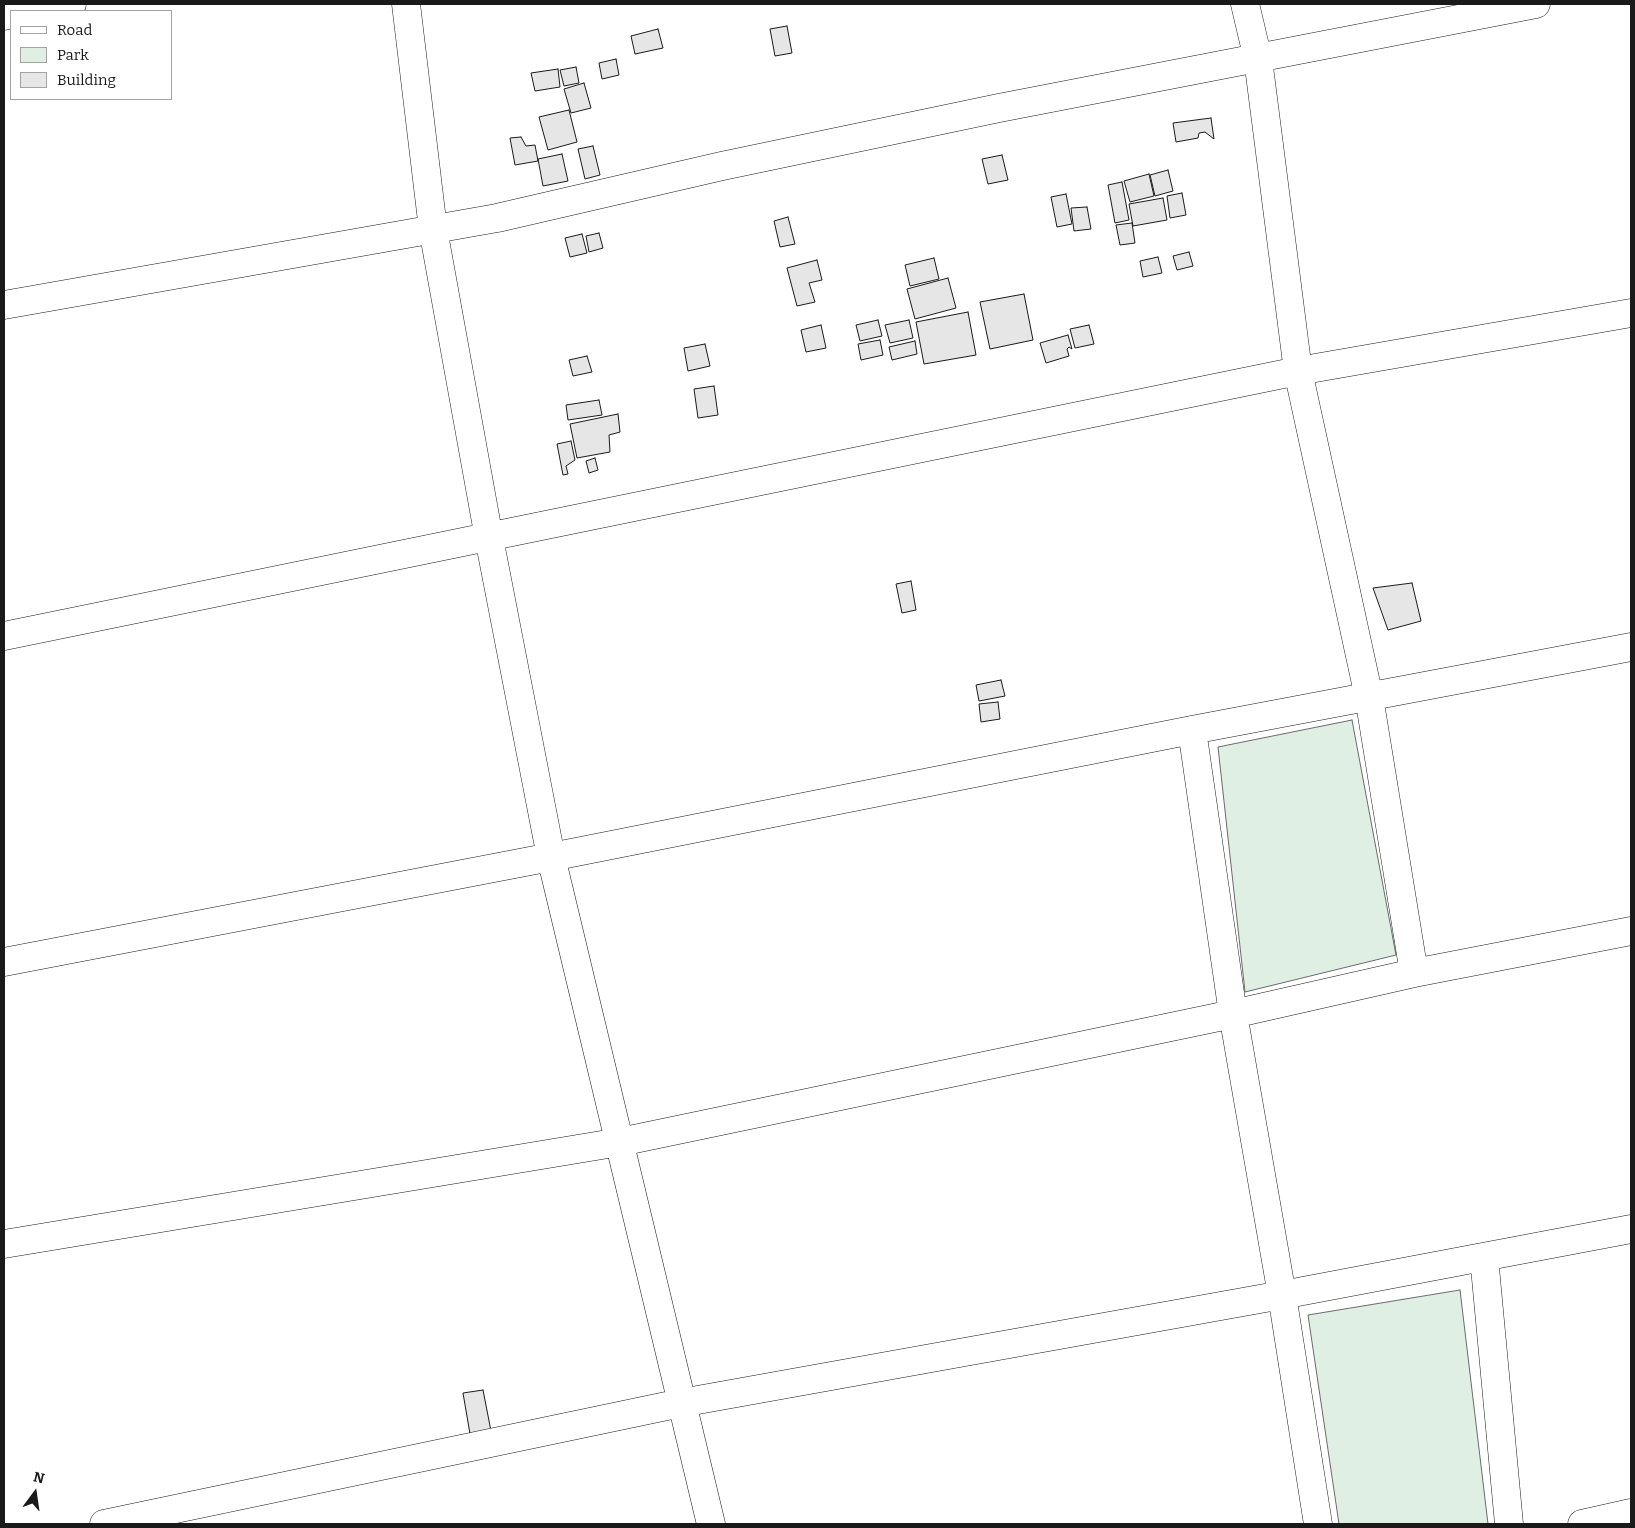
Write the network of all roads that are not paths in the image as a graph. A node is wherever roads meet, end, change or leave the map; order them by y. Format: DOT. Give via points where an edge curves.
graph roads {
  1 [pos="72,4"];
  2 [pos="406,4"];
  3 [pos="1245,4"];
  4 [pos="1536,4"];
  5 [pos="36,10"];
  6 [pos="1258,59"];
  7 [pos="433,229"];
  8 [pos="4,304"];
  9 [pos="1631,313"];
  10 [pos="1298,372"];
  11 [pos="489,538"];
  12 [pos="4,636"];
  13 [pos="1631,647"];
  14 [pos="1369,697"];
  15 [pos="1192,730"];
  16 [pos="551,858"];
  17 [pos="1631,932"];
  18 [pos="4,962"];
  19 [pos="1414,972"];
  20 [pos="1233,1014"];
  21 [pos="620,1142"];
  22 [pos="1631,1229"];
  23 [pos="4,1244"];
  24 [pos="1484,1257"];
  25 [pos="1282,1295"];
  26 [pos="681,1403"];
  27 [pos="1631,1513"];
  28 [pos="104,1524"];
  29 [pos="711,1524"];
  30 [pos="1318,1524"];
  31 [pos="1509,1524"];
  32 [pos="1582,1524"];
  1 -- 5 [label="street"];
  2 -- 7 [label="street"];
  3 -- 6 [label="street"];
  4 -- 6 [label="street"];
  6 -- 7 [label="street" via="999,108 722,166 497,218"];
  6 -- 10 [label="street"];
  7 -- 8 [label="street"];
  7 -- 11 [label="street"];
  9 -- 10 [label="street"];
  10 -- 11 [label="street"];
  10 -- 14 [label="street"];
  11 -- 12 [label="street"];
  11 -- 16 [label="street"];
  13 -- 14 [label="street"];
  14 -- 15 [label="street"];
  14 -- 19 [label="street"];
  15 -- 16 [label="street"];
  15 -- 20 [label="street"];
  16 -- 18 [label="street"];
  16 -- 21 [label="street"];
  17 -- 19 [label="street"];
  19 -- 20 [label="street"];
  20 -- 21 [label="street"];
  20 -- 25 [label="street"];
  21 -- 23 [label="street"];
  21 -- 26 [label="street"];
  22 -- 24 [label="street"];
  24 -- 25 [label="street"];
  24 -- 31 [label="street"];
  25 -- 26 [label="street"];
  25 -- 30 [label="street"];
  26 -- 28 [label="street"];
  26 -- 29 [label="street"];
  27 -- 32 [label="street"];
}
